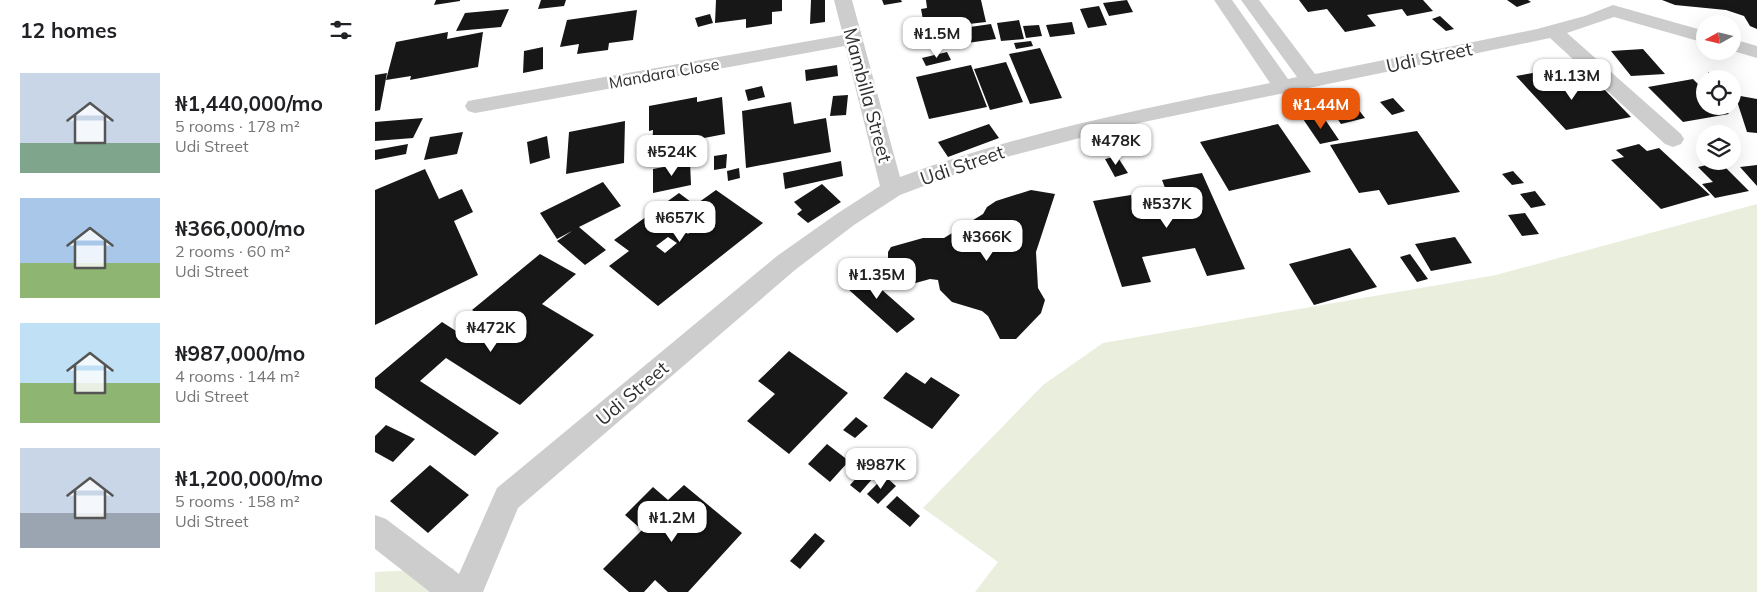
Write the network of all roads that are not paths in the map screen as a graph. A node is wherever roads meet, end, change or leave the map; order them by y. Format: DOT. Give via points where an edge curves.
graph roads {
  1 [pos="843,0"];
  2 [pos="1223,0"];
  3 [pos="1250,0"];
  4 [pos="1610,6"];
  5 [pos="1553,31"];
  6 [pos="1696,35"];
  7 [pos="853,39"];
  8 [pos="1741,47"];
  9 [pos="1757,52"];
  10 [pos="1310,82"];
  11 [pos="1283,87"];
  12 [pos="475,106"];
  13 [pos="1673,139"];
  14 [pos="892,189"];
  15 [pos="375,530"];
  16 [pos="456,592"];
  17 [pos="467,592"];
  1 -- 7 [label="street, Mambilla Street"];
  2 -- 11 [label="street"];
  3 -- 10 [label="street"];
  4 -- 5 [label="street, Udi Street" via="1593,20"];
  4 -- 6 [label="street, Udi Street"];
  5 -- 10 [label="street, Udi Street"];
  5 -- 13 [label="street"];
  7 -- 12 [label="street, Mandara Close"];
  7 -- 14 [label="street, Mambilla Street"];
  8 -- 9 [label="street"];
  10 -- 11 [label="street, Udi Street"];
  11 -- 14 [label="street, Udi Street" via="1134,117 1025,144"];
  14 -- 17 [label="street, Udi Street" via="786,262 507,498"];
  15 -- 16 [label="street"];
}
